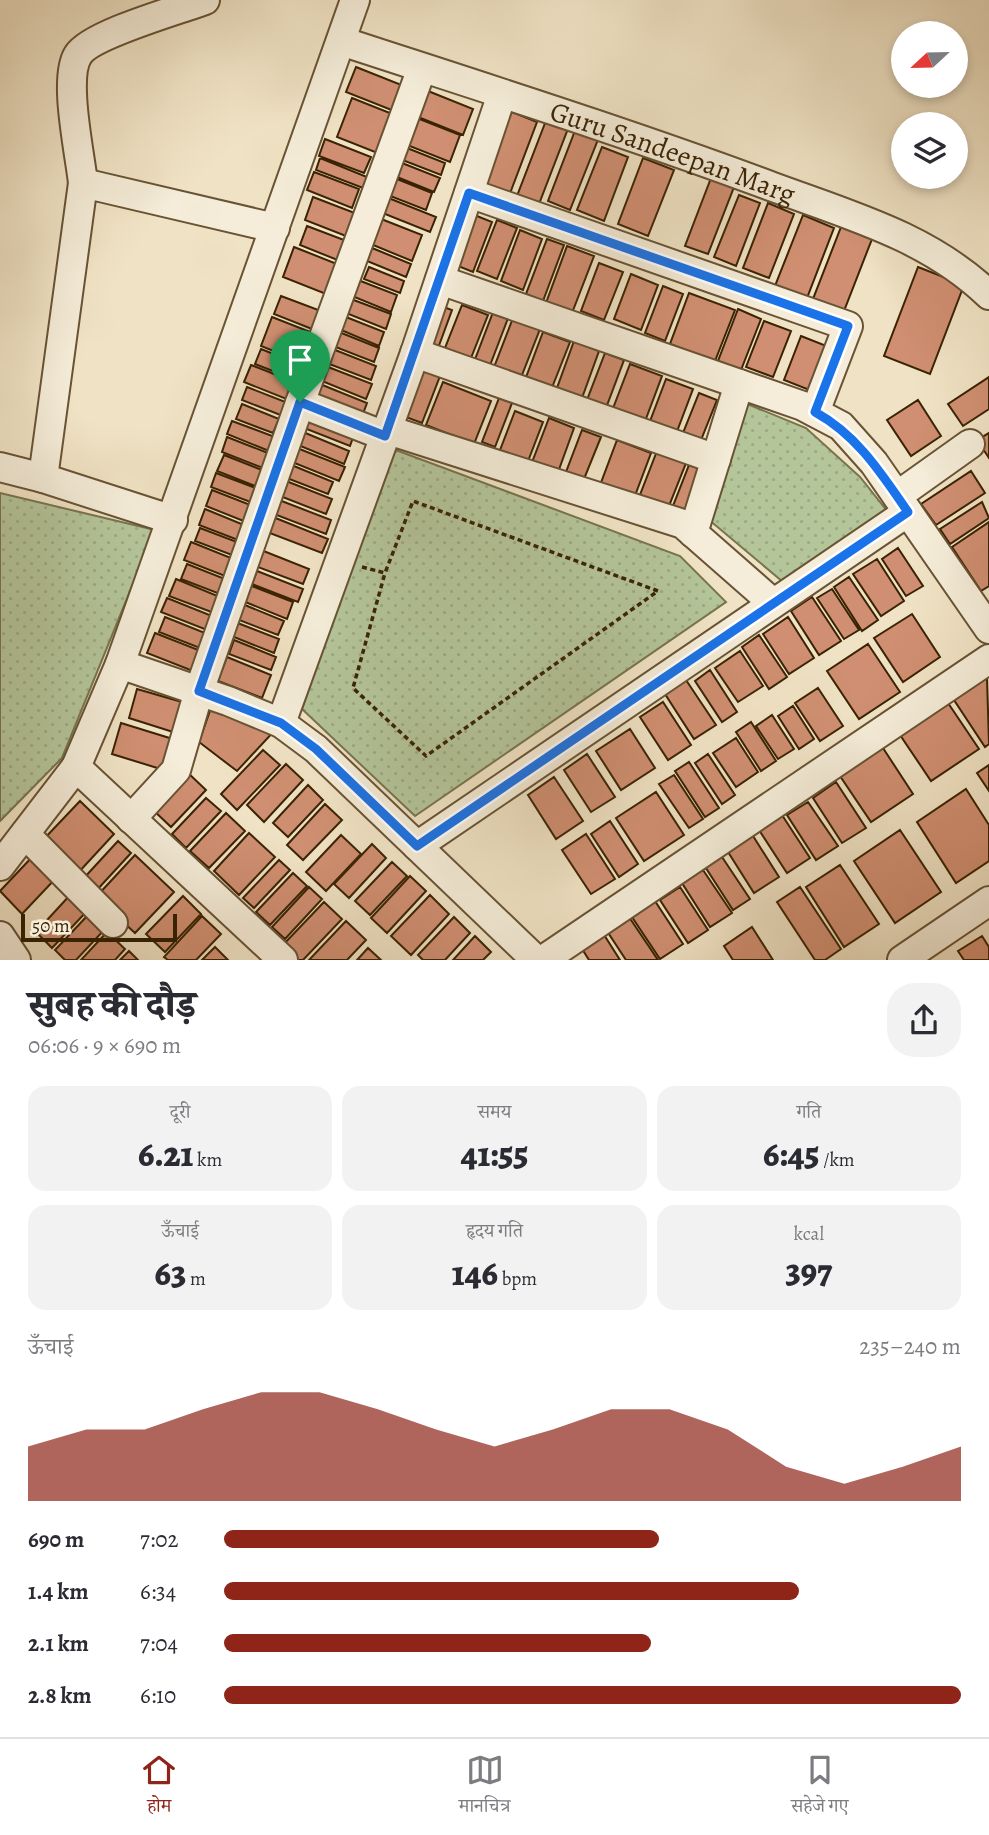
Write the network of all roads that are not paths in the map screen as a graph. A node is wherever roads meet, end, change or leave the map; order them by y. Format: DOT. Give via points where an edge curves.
graph roads {
  1 [pos="205,0"];
  2 [pos="355,0"];
  3 [pos="341,41"];
  4 [pos="422,68"];
  5 [pos="502,94"];
  6 [pos="83,183"];
  7 [pos="469,193"];
  8 [pos="275,228"];
  9 [pos="440,280"];
  10 [pos="989,295"];
  11 [pos="415,353"];
  12 [pos="739,384"];
  13 [pos="300,402"];
  14 [pos="815,412"];
  15 [pos="386,433"];
  16 [pos="970,444"];
  17 [pos="716,459"];
  18 [pos="0,467"];
  19 [pos="43,478"];
  20 [pos="902,504"];
  21 [pos="173,520"];
  22 [pos="693,533"];
  23 [pos="773,603"];
  24 [pos="989,629"];
  25 [pos="989,660"];
  26 [pos="120,664"];
  27 [pos="199,691"];
  28 [pos="281,723"];
  29 [pos="75,767"];
  30 [pos="131,819"];
  31 [pos="25,834"];
  32 [pos="417,846"];
  33 [pos="0,866"];
  34 [pos="989,901"];
  35 [pos="113,923"];
  36 [pos="0,936"];
  37 [pos="16,960"];
  38 [pos="283,960"];
  39 [pos="536,960"];
  40 [pos="543,960"];
  41 [pos="902,960"];
  1 -- 6 [label="street" via="95,40 78,55 72,80"];
  2 -- 3 [label="street"];
  3 -- 4 [label="street, Guru Sandeepan Marg"];
  3 -- 8 [label="street"];
  4 -- 5 [label="street, Guru Sandeepan Marg"];
  4 -- 13 [label="street"];
  5 -- 7 [label="street"];
  5 -- 10 [label="street, Guru Sandeepan Marg" via="721,167 893,231 932,249"];
  6 -- 8 [label="street"];
  6 -- 19 [label="street"];
  7 -- 9 [label="street"];
  7 -- 14 [label="street" via="848,326"];
  8 -- 21 [label="street"];
  9 -- 11 [label="street"];
  9 -- 12 [label="street"];
  11 -- 15 [label="street"];
  11 -- 17 [label="street"];
  12 -- 14 [label="street"];
  12 -- 17 [label="street"];
  13 -- 15 [label="street"];
  13 -- 27 [label="street"];
  14 -- 20 [label="street" via="841,426"];
  15 -- 22 [label="street" via="683,524"];
  15 -- 28 [label="street"];
  16 -- 20 [label="street"];
  17 -- 22 [label="street"];
  18 -- 19 [label="street"];
  19 -- 21 [label="street"];
  20 -- 23 [label="street"];
  20 -- 24 [label="street"];
  21 -- 26 [label="street"];
  22 -- 23 [label="street"];
  23 -- 32 [label="street"];
  25 -- 40 [label="street"];
  26 -- 27 [label="street"];
  26 -- 29 [label="street"];
  27 -- 28 [label="street"];
  27 -- 30 [label="street" via="176,770"];
  28 -- 32 [label="street" via="316,749"];
  29 -- 30 [label="street"];
  29 -- 31 [label="street"];
  30 -- 38 [label="street"];
  31 -- 33 [label="street"];
  31 -- 35 [label="street"];
  32 -- 39 [label="street"];
  34 -- 41 [label="street"];
  36 -- 37 [label="street"];
}
